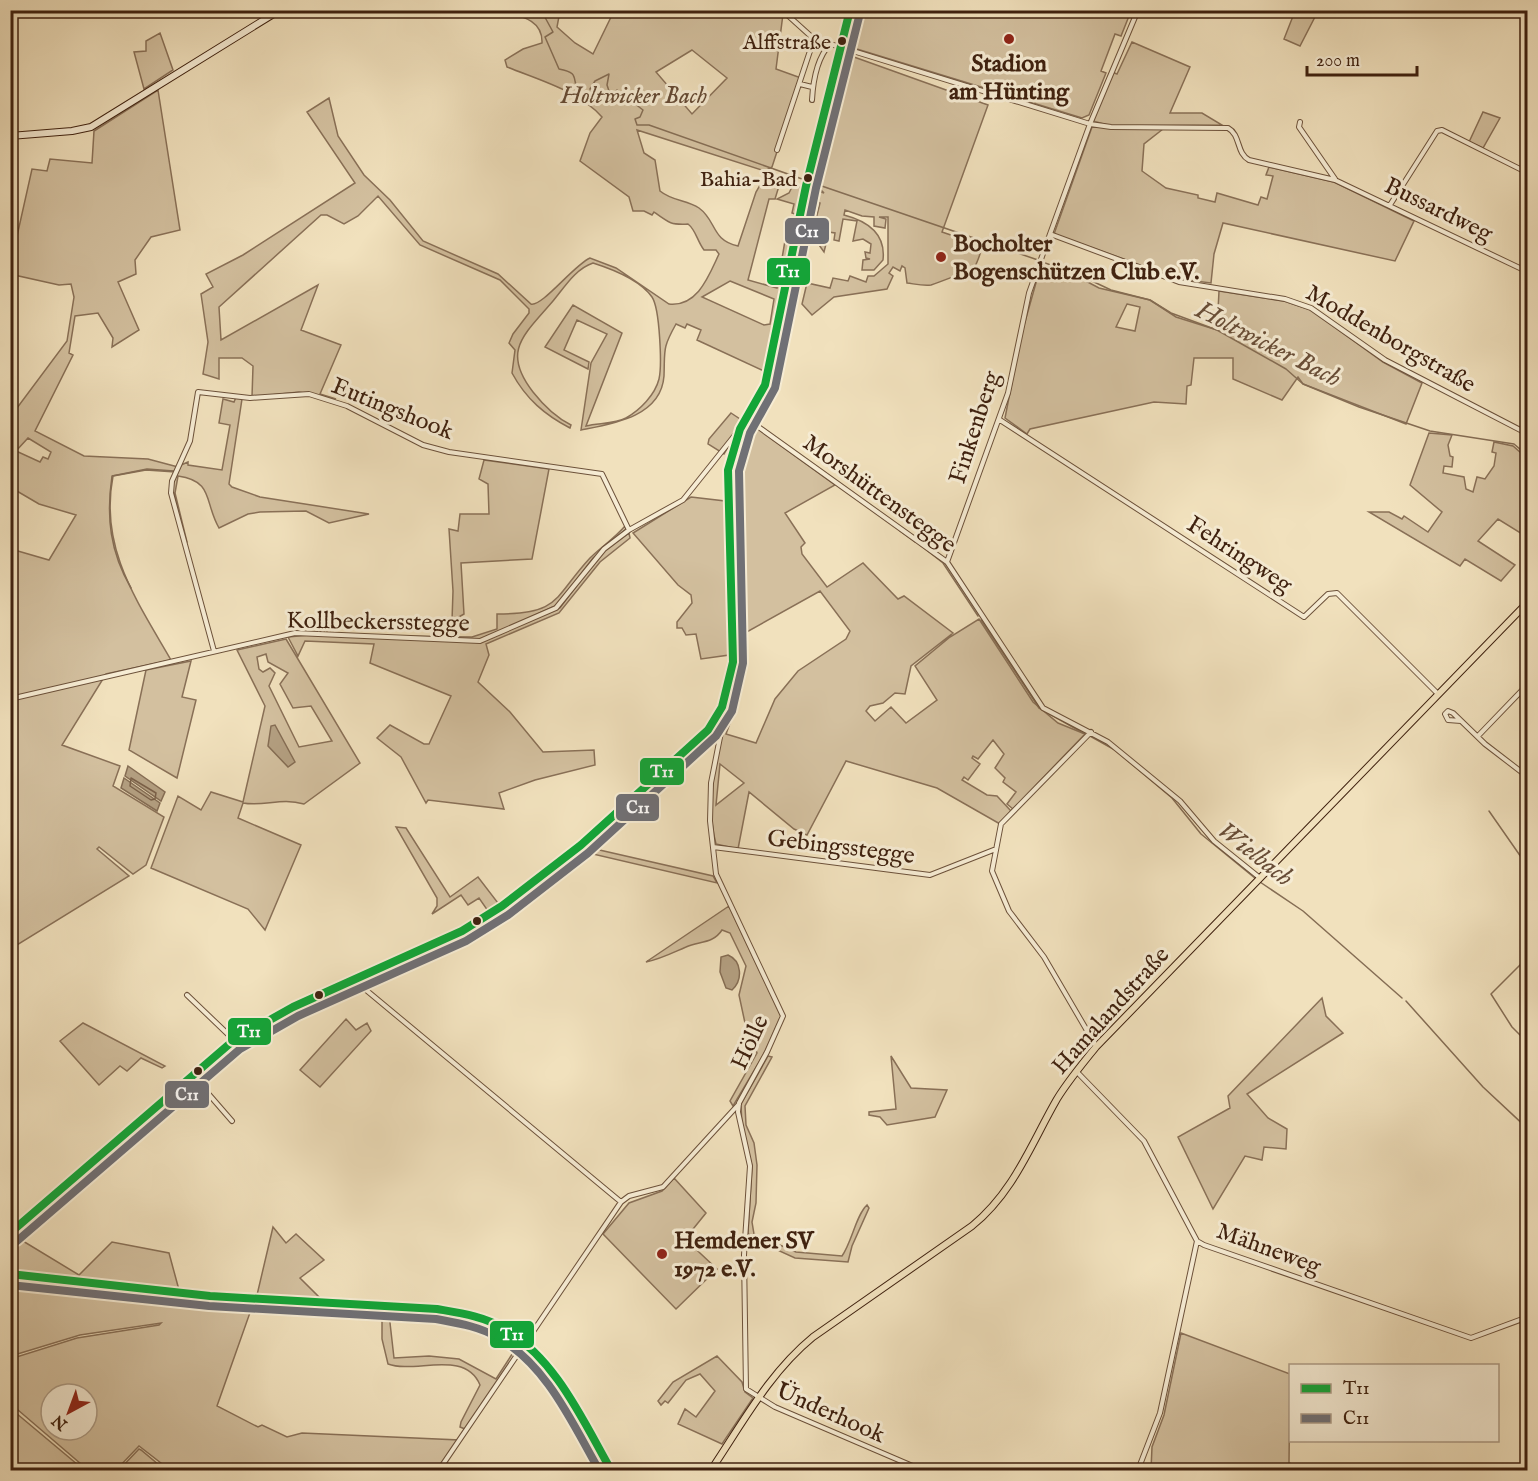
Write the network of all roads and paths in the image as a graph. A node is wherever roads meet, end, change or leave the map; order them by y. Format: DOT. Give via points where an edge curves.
graph roads {
  1 [pos="280,10"];
  2 [pos="850,10"];
  3 [pos="1138,10"];
  4 [pos="1150,10"];
  5 [pos="783,11"];
  6 [pos="1136,16"];
  7 [pos="814,39"];
  8 [pos="830,44"];
  9 [pos="841,48"];
  10 [pos="800,84"];
  11 [pos="813,87"];
  12 [pos="812,100"];
  13 [pos="1300,122"];
  14 [pos="1090,124"];
  15 [pos="10,136"];
  16 [pos="777,150"];
  17 [pos="1527,173"];
  18 [pos="1335,180"];
  19 [pos="1390,205"];
  20 [pos="1050,234"];
  21 [pos="1527,272"];
  22 [pos="746,418"];
  23 [pos="1000,420"];
  24 [pos="740,429"];
  25 [pos="1527,434"];
  26 [pos="629,530"];
  27 [pos="947,562"];
  28 [pos="1527,602"];
  29 [pos="214,651"];
  30 [pos="1527,684"];
  31 [pos="1438,695"];
  32 [pos="10,699"];
  33 [pos="722,707"];
  34 [pos="1461,721"];
  35 [pos="1091,732"];
  36 [pos="1478,736"];
  37 [pos="1527,777"];
  38 [pos="713,847"];
  39 [pos="996,849"];
  40 [pos="1258,879"];
  41 [pos="354,980"];
  42 [pos="187,995"];
  43 [pos="234,1040"];
  44 [pos="1096,1047"];
  45 [pos="1076,1071"];
  46 [pos="192,1074"];
  47 [pos="739,1103"];
  48 [pos="232,1121"];
  49 [pos="621,1202"];
  50 [pos="10,1233"];
  51 [pos="1197,1241"];
  52 [pos="10,1274"];
  53 [pos="1527,1317"];
  54 [pos="526,1342"];
  55 [pos="758,1399"];
  56 [pos="439,1470"];
  57 [pos="611,1470"];
  58 [pos="711,1470"];
  59 [pos="922,1470"];
  60 [pos="1138,1470"];
  1 -- 15 [label="main road" via="97,124 72,131"];
  2 -- 9 [label="street"];
  3 -- 6 [label="street"];
  4 -- 6 [label="street"];
  5 -- 7 [label="street"];
  6 -- 14 [label="street"];
  7 -- 8 [label="street"];
  7 -- 10 [label="street"];
  8 -- 9 [label="street"];
  8 -- 11 [label="street" via="822,55"];
  9 -- 14 [label="street"];
  9 -- 22 [label="street" via="806,186 765,385"];
  10 -- 11 [label="street"];
  10 -- 16 [label="street"];
  11 -- 12 [label="street"];
  13 -- 18 [label="street" via="1299,127"];
  14 -- 18 [label="street, Bussardweg" via="1228,128 1235,134 1242,155 1249,160"];
  14 -- 20 [label="street"];
  17 -- 19 [label="street" via="1442,130 1437,131"];
  18 -- 19 [label="street, Bussardweg"];
  19 -- 21 [label="street, Bussardweg"];
  20 -- 23 [label="street, Finkenberg" via="1021,323"];
  20 -- 25 [label="street, Moddenborgstraße" via="1179,282 1285,299 1311,308 1385,360"];
  22 -- 24 [label="street"];
  22 -- 27 [label="street, Morshüttenstegge"];
  23 -- 27 [label="street, Finkenberg"];
  23 -- 31 [label="street, Fehringweg" via="1304,617 1328,594 1337,593"];
  24 -- 26 [label="street, Kollbeckersstegge" via="683,500"];
  24 -- 33 [label="street" via="728,470 733,662"];
  26 -- 29 [label="street, Kollbeckersstegge" via="591,562 556,608 480,641 295,633"];
  26 -- 29 [label="street, Eutingshook" via="602,474 423,445 346,406 309,394 250,398 198,392 190,441 172,481 171,493"];
  27 -- 35 [label="street, Morshüttenstegge" via="1038,703 1049,713"];
  28 -- 31 [label="main road, Hamalandstraße"];
  29 -- 32 [label="street, Kollbeckersstegge"];
  30 -- 36 [label="street"];
  31 -- 40 [label="main road, Hamalandstraße"];
  33 -- 38 [label="street, Hölle" via="724,717 711,783"];
  33 -- 41 [label="street" via="699,739 605,826 502,906 462,931"];
  34 -- 36 [label="street"];
  35 -- 39 [label="street" via="1001,824"];
  35 -- 40 [label="street, Morshüttenstegge" via="1180,801 1205,833"];
  36 -- 37 [label="street"];
  38 -- 39 [label="street, Gebingsstegge" via="930,875"];
  38 -- 47 [label="street, Hölle" via="720,885 783,1016"];
  39 -- 44 [label="street" via="992,871 1009,911 1044,957"];
  40 -- 44 [label="main road, Hamalandstraße"];
  41 -- 43 [label="street" via="265,1020"];
  41 -- 49 [label="street"];
  42 -- 43 [label="street"];
  43 -- 46 [label="street"];
  44 -- 45 [label="main road, Hamalandstraße"];
  45 -- 51 [label="street, Mähneweg" via="1144,1141"];
  45 -- 55 [label="main road, Hamalandstraße" via="1017,1174 993,1207 972,1226 802,1346"];
  46 -- 48 [label="street"];
  46 -- 50 [label="street"];
  47 -- 49 [label="street" via="663,1187"];
  47 -- 55 [label="street, Hölle" via="750,1166 744,1255 745,1383 748,1392"];
  49 -- 54 [label="street"];
  51 -- 53 [label="street, Mähneweg" via="1466,1336 1477,1337"];
  51 -- 60 [label="street" via="1160,1413"];
  52 -- 54 [label="street" via="210,1296 460,1311 494,1322"];
  54 -- 56 [label="street"];
  54 -- 57 [label="street" via="548,1365"];
  55 -- 58 [label="main road, Hamalandstraße"];
  55 -- 59 [label="street, Ünderhook"];
}
